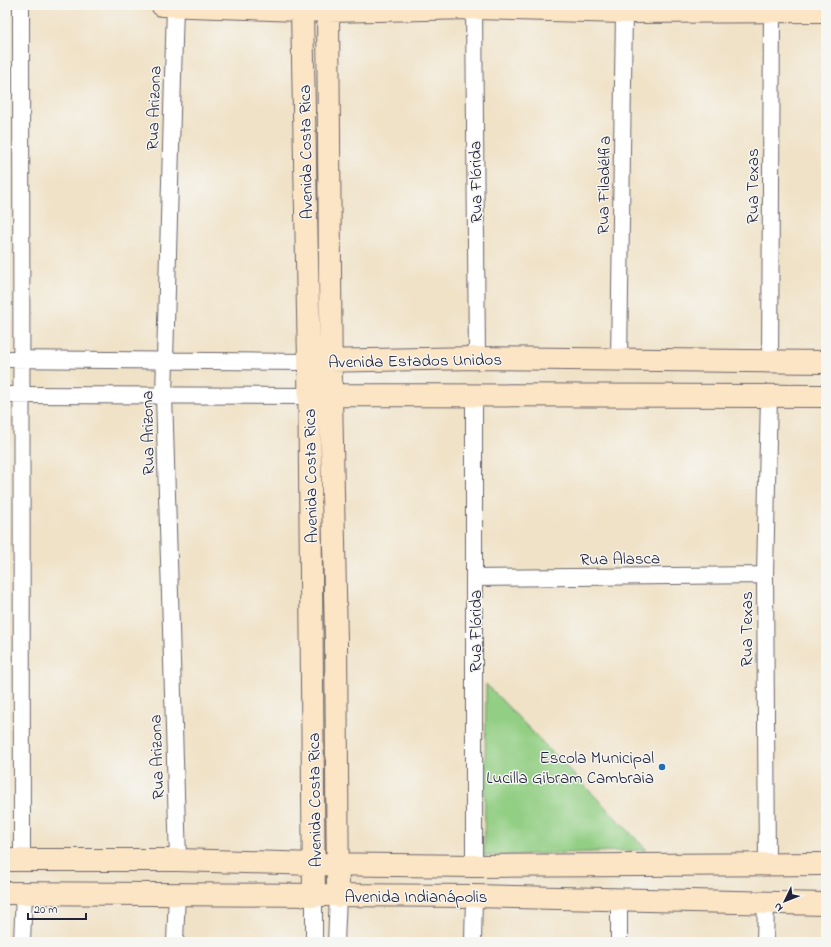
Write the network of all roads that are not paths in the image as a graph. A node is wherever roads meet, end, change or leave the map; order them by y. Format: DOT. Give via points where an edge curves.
graph roads {
  1 [pos="21,5"];
  2 [pos="162,5"];
  3 [pos="175,6"];
  4 [pos="474,6"];
  5 [pos="302,10"];
  6 [pos="328,11"];
  7 [pos="772,11"];
  8 [pos="826,11"];
  9 [pos="624,12"];
  10 [pos="477,358"];
  11 [pos="5,359"];
  12 [pos="21,359"];
  13 [pos="619,360"];
  14 [pos="166,361"];
  15 [pos="331,361"];
  16 [pos="770,361"];
  17 [pos="309,362"];
  18 [pos="826,362"];
  19 [pos="5,395"];
  20 [pos="22,395"];
  21 [pos="331,395"];
  22 [pos="769,395"];
  23 [pos="164,396"];
  24 [pos="309,396"];
  25 [pos="474,396"];
  26 [pos="826,396"];
  27 [pos="765,575"];
  28 [pos="475,578"];
  29 [pos="14,860"];
  30 [pos="178,860"];
  31 [pos="767,863"];
  32 [pos="315,864"];
  33 [pos="826,864"];
  34 [pos="336,865"];
  35 [pos="474,866"];
  36 [pos="14,893"];
  37 [pos="177,893"];
  38 [pos="314,896"];
  39 [pos="338,896"];
  40 [pos="474,896"];
  41 [pos="619,899"];
  42 [pos="766,903"];
  43 [pos="826,904"];
  44 [pos="22,942"];
  45 [pos="175,942"];
  46 [pos="314,942"];
  47 [pos="336,942"];
  48 [pos="473,942"];
  49 [pos="619,942"];
  50 [pos="765,942"];
  1 -- 12 [label="street"];
  2 -- 3 [label="street"];
  3 -- 5 [label="street"];
  3 -- 14 [label="street, Rua Arizona"];
  4 -- 6 [label="street"];
  4 -- 9 [label="street"];
  4 -- 10 [label="street, Rua Flórida"];
  5 -- 6 [label="street"];
  5 -- 17 [label="street, Avenida Costa Rica"];
  6 -- 15 [label="street, Avenida Costa Rica"];
  7 -- 8 [label="street"];
  7 -- 9 [label="street"];
  7 -- 16 [label="street, Rua Texas"];
  9 -- 13 [label="street, Rua Filadélfia"];
  10 -- 13 [label="street, Avenida Estados Unidos"];
  10 -- 15 [label="street, Avenida Estados Unidos"];
  11 -- 12 [label="street, Avenida Estados Unidos"];
  12 -- 14 [label="street, Avenida Estados Unidos"];
  12 -- 20 [label="street"];
  13 -- 16 [label="street, Avenida Estados Unidos"];
  14 -- 17 [label="street, Avenida Estados Unidos"];
  14 -- 23 [label="street, Rua Arizona"];
  15 -- 17 [label="street, Avenida Estados Unidos"];
  15 -- 21 [label="street, Avenida Costa Rica"];
  16 -- 18 [label="street, Avenida Estados Unidos"];
  17 -- 24 [label="street, Avenida Costa Rica"];
  19 -- 20 [label="street, Avenida Estados Unidos"];
  20 -- 23 [label="street, Avenida Estados Unidos"];
  20 -- 29 [label="street"];
  21 -- 24 [label="street, Avenida Estados Unidos"];
  21 -- 25 [label="street, Avenida Estados Unidos"];
  21 -- 34 [label="street, Avenida Costa Rica" via="336,641"];
  22 -- 25 [label="street, Avenida Estados Unidos"];
  22 -- 26 [label="street, Avenida Estados Unidos"];
  22 -- 27 [label="street, Rua Texas"];
  23 -- 24 [label="street, Avenida Estados Unidos"];
  23 -- 30 [label="street, Rua Arizona"];
  24 -- 32 [label="street, Avenida Costa Rica"];
  25 -- 28 [label="street, Rua Flórida"];
  27 -- 28 [label="street, Rua Alasca"];
  27 -- 31 [label="street, Rua Texas"];
  28 -- 35 [label="street, Rua Flórida"];
  29 -- 30 [label="street, Avenida Indianápolis"];
  30 -- 32 [label="street, Avenida Indianápolis"];
  31 -- 33 [label="street, Avenida Indianápolis"];
  31 -- 35 [label="street, Avenida Indianápolis"];
  32 -- 34 [label="street, Avenida Indianápolis"];
  32 -- 38 [label="street, Avenida Costa Rica"];
  34 -- 35 [label="street, Avenida Indianápolis"];
  34 -- 39 [label="street, Avenida Costa Rica"];
  36 -- 37 [label="street, Avenida Indianápolis"];
  36 -- 44 [label="street"];
  37 -- 38 [label="street, Avenida Indianápolis"];
  37 -- 45 [label="street"];
  38 -- 39 [label="street, Avenida Indianápolis"];
  38 -- 46 [label="street, Avenida Costa Rica"];
  39 -- 40 [label="street, Avenida Indianápolis"];
  39 -- 47 [label="street, Avenida Costa Rica"];
  40 -- 41 [label="street, Avenida Indianápolis"];
  40 -- 48 [label="street"];
  41 -- 42 [label="street, Avenida Indianápolis"];
  41 -- 49 [label="street"];
  42 -- 43 [label="street, Avenida Indianápolis"];
  42 -- 50 [label="street"];
}
